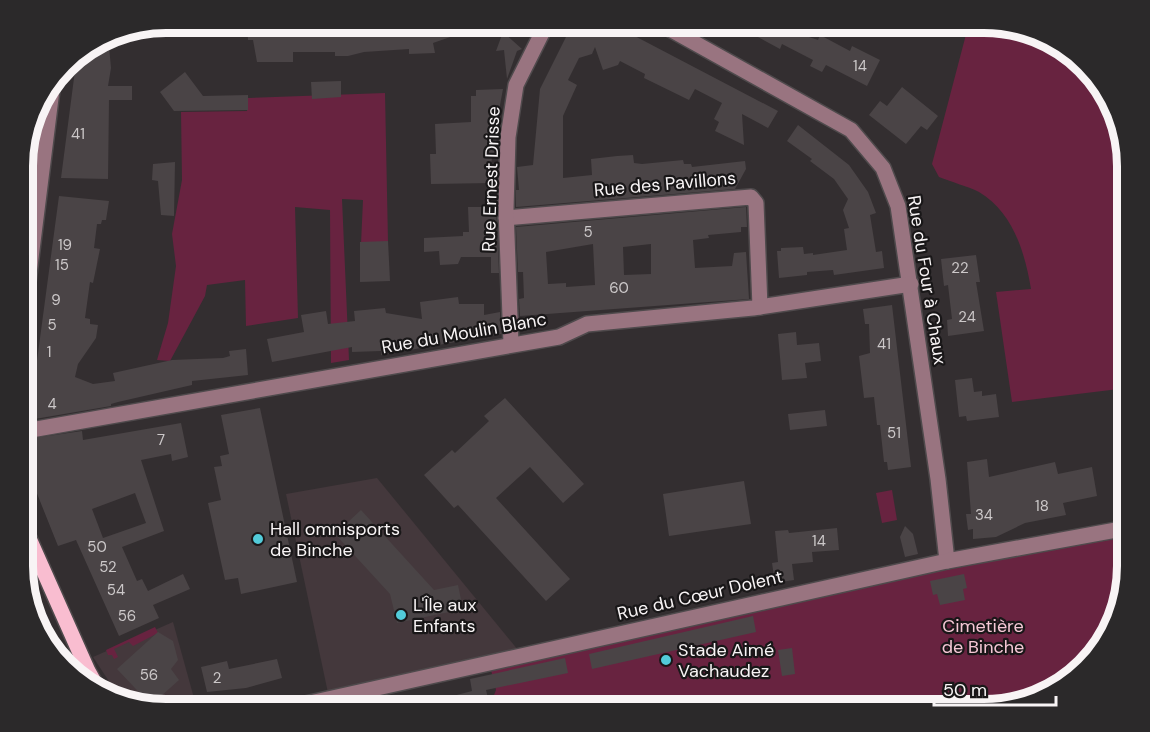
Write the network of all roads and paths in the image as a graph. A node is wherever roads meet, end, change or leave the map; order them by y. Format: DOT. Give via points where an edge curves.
graph roads {
  1 [pos="541,33"];
  2 [pos="679,33"];
  3 [pos="51,101"];
  4 [pos="506,218"];
  5 [pos="33,242"];
  6 [pos="911,284"];
  7 [pos="760,307"];
  8 [pos="511,344"];
  9 [pos="33,430"];
  10 [pos="1117,530"];
  11 [pos="33,547"];
  12 [pos="947,561"];
  13 [pos="91,676"];
  14 [pos="332,699"];
  1 -- 4 [label="street, Rue Ernest Drisse" via="521,70 512,100"];
  2 -- 6 [label="street, Rue du Four à Chaux" via="828,115 857,136 878,160 893,191"];
  3 -- 5 [label="street"];
  4 -- 7 [label="street, Rue des Pavillons" via="751,197 756,203"];
  4 -- 8 [label="street, Rue Ernest Drisse"];
  6 -- 7 [label="street, Rue du Moulin Blanc"];
  6 -- 12 [label="street, Rue du Four à Chaux"];
  7 -- 8 [label="street, Rue du Moulin Blanc" via="587,324 559,337"];
  8 -- 9 [label="street, Rue du Moulin Blanc"];
  10 -- 12 [label="street, Rue du Cœur Dolent"];
  11 -- 13 [label="main road"];
  12 -- 14 [label="street, Rue du Cœur Dolent"];
}
